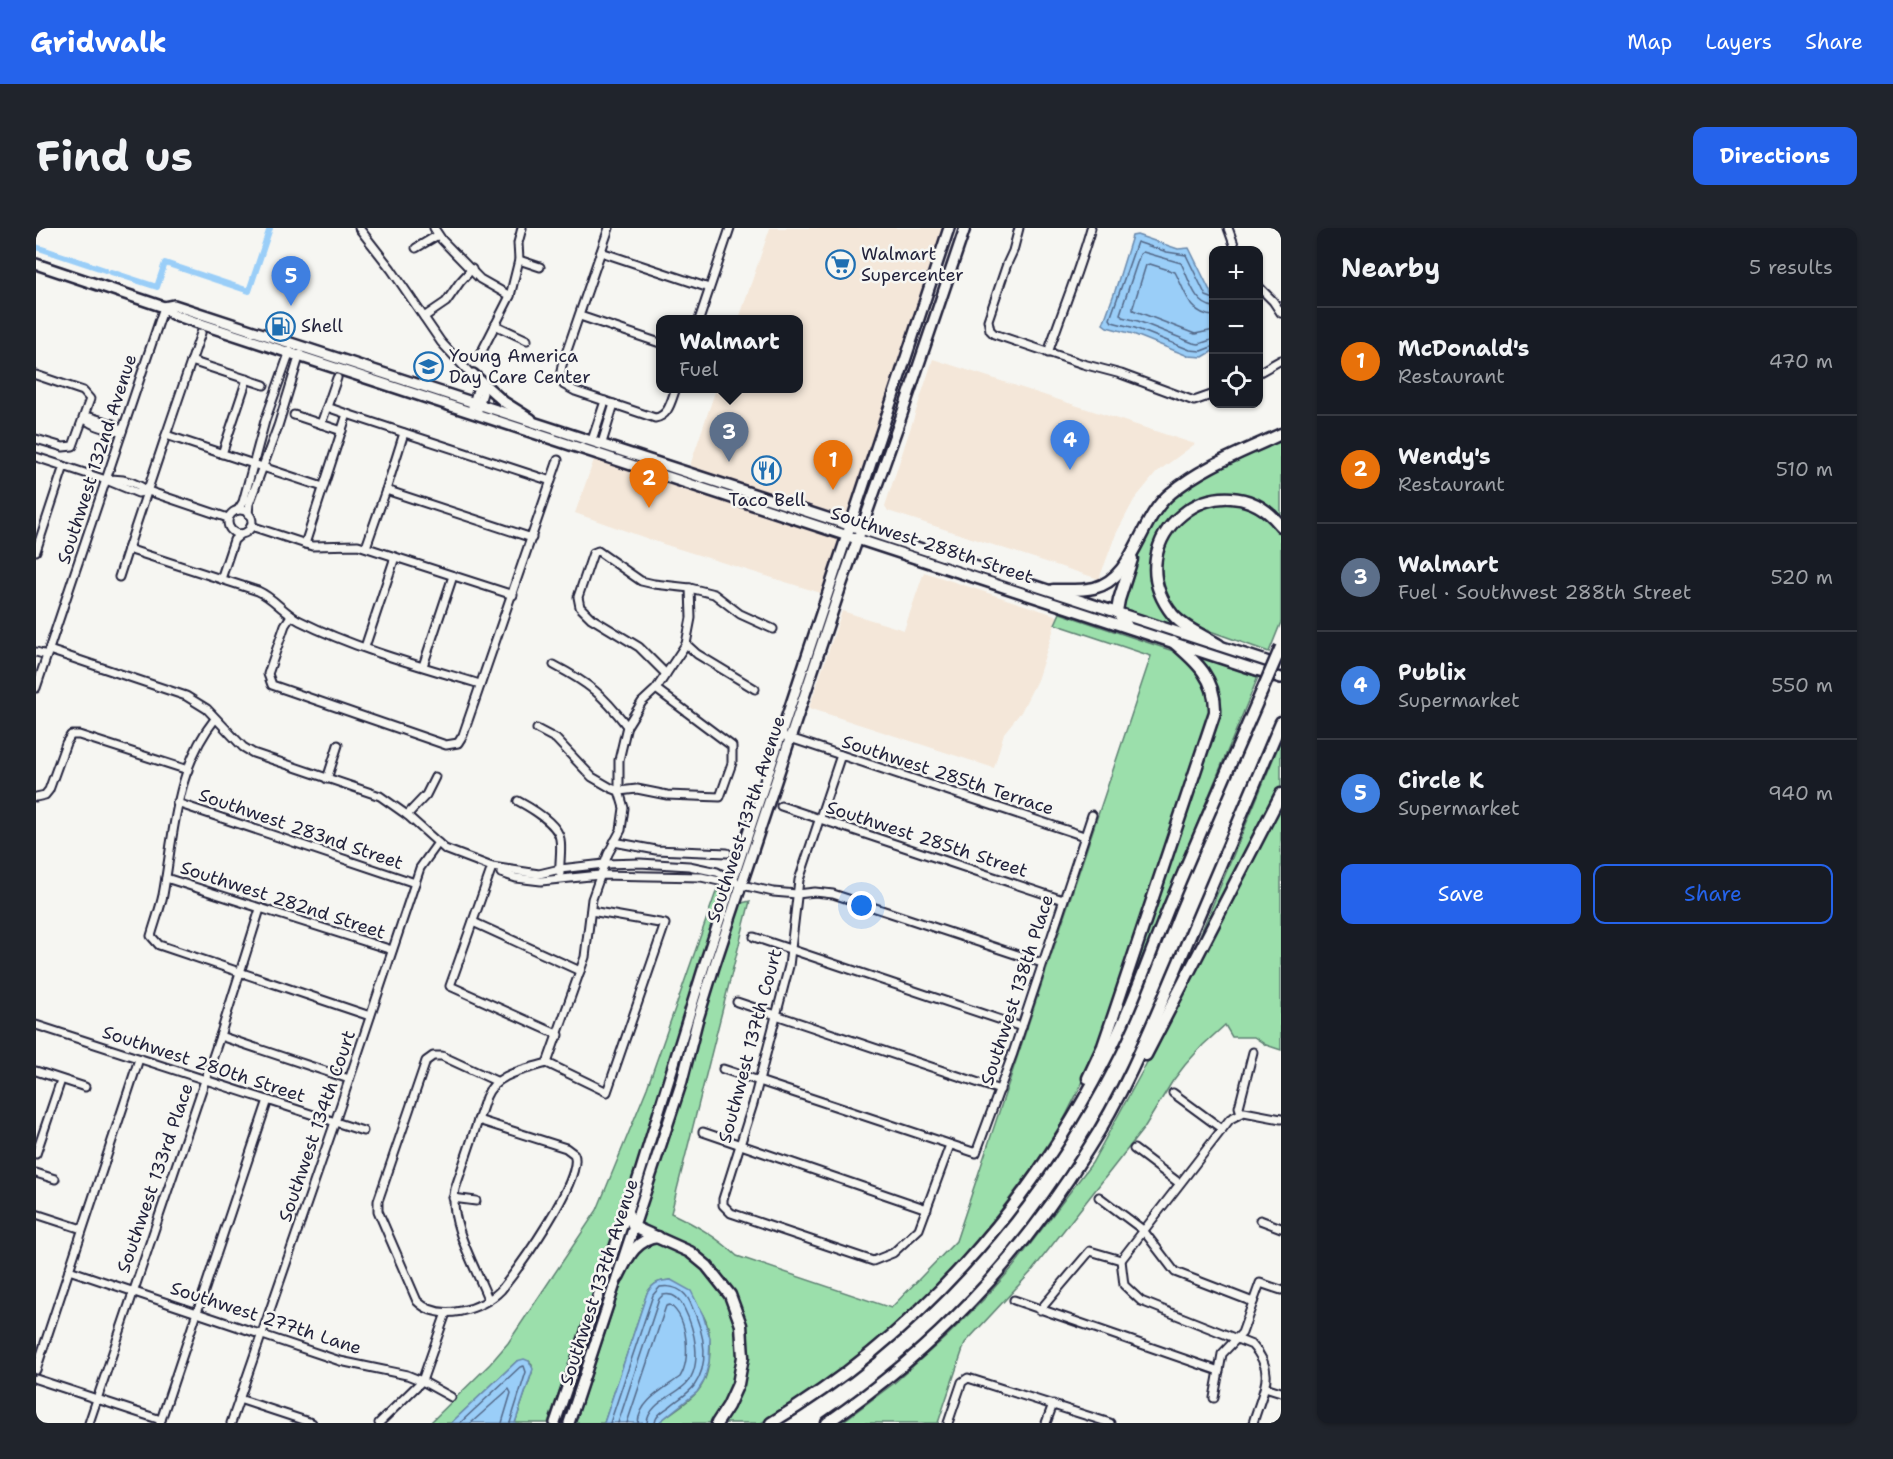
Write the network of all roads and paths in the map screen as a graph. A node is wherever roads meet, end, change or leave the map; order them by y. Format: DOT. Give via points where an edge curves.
graph roads {
  1 [pos="359,228"];
  2 [pos="434,228"];
  3 [pos="522,228"];
  4 [pos="609,228"];
  5 [pos="730,228"];
  6 [pos="949,228"];
  7 [pos="959,228"];
  8 [pos="965,228"];
  9 [pos="1019,228"];
  10 [pos="1091,228"];
  11 [pos="1228,228"];
  12 [pos="438,235"];
  13 [pos="1235,246"];
  14 [pos="416,248"];
  15 [pos="601,252"];
  16 [pos="519,260"];
  17 [pos="36,264"];
  18 [pos="540,267"];
  19 [pos="472,269"];
  20 [pos="710,288"];
  21 [pos="1263,291"];
  22 [pos="942,295"];
  23 [pos="510,296"];
  24 [pos="164,307"];
  25 [pos="1281,313"];
  26 [pos="701,315"];
  27 [pos="580,316"];
  28 [pos="424,317"];
  29 [pos="495,325"];
  30 [pos="201,333"];
  31 [pos="527,340"];
  32 [pos="656,342"];
  33 [pos="288,352"];
  34 [pos="299,352"];
  35 [pos="1048,353"];
  36 [pos="480,355"];
  37 [pos="1281,360"];
  38 [pos="191,361"];
  39 [pos="1263,370"];
  40 [pos="473,374"];
  41 [pos="36,375"];
  42 [pos="337,378"];
  43 [pos="247,379"];
  44 [pos="264,385"];
  45 [pos="674,393"];
  46 [pos="1209,396"];
  47 [pos="605,401"];
  48 [pos="614,404"];
  49 [pos="327,407"];
  50 [pos="475,410"];
  51 [pos="347,414"];
  52 [pos="294,415"];
  53 [pos="84,418"];
  54 [pos="265,421"];
  55 [pos="321,424"];
  56 [pos="278,426"];
  57 [pos="540,426"];
  58 [pos="122,431"];
  59 [pos="342,431"];
  60 [pos="404,433"];
  61 [pos="166,435"];
  62 [pos="1281,435"];
  63 [pos="36,438"];
  64 [pos="597,442"];
  65 [pos="222,454"];
  66 [pos="36,457"];
  67 [pos="558,460"];
  68 [pos="254,464"];
  69 [pos="64,466"];
  70 [pos="262,467"];
  71 [pos="106,480"];
  72 [pos="551,481"];
  73 [pos="323,487"];
  74 [pos="386,490"];
  75 [pos="147,491"];
  76 [pos="238,510"];
  77 [pos="248,514"];
  78 [pos="228,518"];
  79 [pos="850,525"];
  80 [pos="251,526"];
  81 [pos="1281,526"];
  82 [pos="39,529"];
  83 [pos="861,530"];
  84 [pos="232,531"];
  85 [pos="241,534"];
  86 [pos="847,536"];
  87 [pos="532,538"];
  88 [pos="858,539"];
  89 [pos="234,540"];
  90 [pos="304,544"];
  91 [pos="366,547"];
  92 [pos="128,549"];
  93 [pos="1134,550"];
  94 [pos="36,551"];
  95 [pos="396,557"];
  96 [pos="453,576"];
  97 [pos="119,577"];
  98 [pos="221,579"];
  99 [pos="690,588"];
  100 [pos="1053,590"];
  101 [pos="513,596"];
  102 [pos="1117,611"];
  103 [pos="291,616"];
  104 [pos="1127,626"];
  105 [pos="823,627"];
  106 [pos="773,629"];
  107 [pos="1173,642"];
  108 [pos="686,644"];
  109 [pos="1219,645"];
  110 [pos="365,647"];
  111 [pos="1281,647"];
  112 [pos="36,652"];
  113 [pos="48,653"];
  114 [pos="554,665"];
  115 [pos="423,666"];
  116 [pos="1281,666"];
  117 [pos="666,674"];
  118 [pos="1281,678"];
  119 [pos="480,684"];
  120 [pos="36,688"];
  121 [pos="656,689"];
  122 [pos="755,689"];
  123 [pos="215,719"];
  124 [pos="1281,723"];
  125 [pos="627,726"];
  126 [pos="537,729"];
  127 [pos="785,737"];
  128 [pos="339,745"];
  129 [pos="841,755"];
  130 [pos="188,770"];
  131 [pos="435,777"];
  132 [pos="327,779"];
  133 [pos="619,791"];
  134 [pos="1281,794"];
  135 [pos="36,797"];
  136 [pos="518,801"];
  137 [pos="177,803"];
  138 [pos="781,806"];
  139 [pos="407,815"];
  140 [pos="1092,815"];
  141 [pos="820,820"];
  142 [pos="1084,836"];
  143 [pos="614,842"];
  144 [pos="438,843"];
  145 [pos="727,853"];
  146 [pos="604,864"];
  147 [pos="492,867"];
  148 [pos="560,869"];
  149 [pos="600,875"];
  150 [pos="166,878"];
  151 [pos="561,879"];
  152 [pos="414,883"];
  153 [pos="737,883"];
  154 [pos="797,894"];
  155 [pos="1063,900"];
  156 [pos="260,909"];
  157 [pos="591,911"];
  158 [pos="473,922"];
  159 [pos="754,937"];
  160 [pos="392,950"];
  161 [pos="792,951"];
  162 [pos="1042,963"];
  163 [pos="580,971"];
  164 [pos="240,972"];
  165 [pos="737,1002"];
  166 [pos="370,1016"];
  167 [pos="775,1016"];
  168 [pos="36,1025"];
  169 [pos="1022,1027"];
  170 [pos="559,1035"];
  171 [pos="220,1036"];
  172 [pos="1253,1052"];
  173 [pos="139,1059"];
  174 [pos="548,1063"];
  175 [pos="723,1069"];
  176 [pos="36,1071"];
  177 [pos="1130,1074"];
  178 [pos="349,1079"];
  179 [pos="61,1080"];
  180 [pos="204,1080"];
  181 [pos="496,1081"];
  182 [pos="759,1081"];
  183 [pos="85,1087"];
  184 [pos="1000,1090"];
  185 [pos="1173,1093"];
  186 [pos="268,1100"];
  187 [pos="1241,1113"];
  188 [pos="1281,1119"];
  189 [pos="478,1120"];
  190 [pos="335,1122"];
  191 [pos="1067,1127"];
  192 [pos="1222,1129"];
  193 [pos="363,1131"];
  194 [pos="703,1132"];
  195 [pos="740,1145"];
  196 [pos="950,1145"];
  197 [pos="1134,1149"];
  198 [pos="36,1154"];
  199 [pos="36,1173"];
  200 [pos="55,1179"];
  201 [pos="1179,1183"];
  202 [pos="1100,1197"];
  203 [pos="453,1198"];
  204 [pos="476,1202"];
  205 [pos="927,1209"];
  206 [pos="627,1212"];
  207 [pos="36,1214"];
  208 [pos="1260,1220"];
  209 [pos="634,1227"];
  210 [pos="1281,1228"];
  211 [pos="82,1229"];
  212 [pos="1143,1230"];
  213 [pos="658,1237"];
  214 [pos="1121,1260"];
  215 [pos="69,1270"];
  216 [pos="618,1277"];
  217 [pos="133,1290"];
  218 [pos="1281,1290"];
  219 [pos="488,1299"];
  220 [pos="1014,1300"];
  221 [pos="1253,1302"];
  222 [pos="1040,1310"];
  223 [pos="197,1312"];
  224 [pos="446,1313"];
  225 [pos="261,1334"];
  226 [pos="1237,1338"];
  227 [pos="36,1370"];
  228 [pos="1219,1371"];
  229 [pos="36,1379"];
  230 [pos="422,1380"];
  231 [pos="1265,1387"];
  232 [pos="1281,1392"];
  233 [pos="451,1397"];
  234 [pos="97,1398"];
  235 [pos="1214,1398"];
  236 [pos="239,1399"];
  237 [pos="1053,1404"];
  238 [pos="160,1422"];
  239 [pos="89,1423"];
  240 [pos="231,1423"];
  241 [pos="312,1423"];
  242 [pos="379,1423"];
  243 [pos="555,1423"];
  244 [pos="570,1423"];
  245 [pos="717,1423"];
  246 [pos="771,1423"];
  247 [pos="827,1423"];
  248 [pos="948,1423"];
  249 [pos="1046,1423"];
  250 [pos="1110,1423"];
  251 [pos="1253,1423"];
  1 -- 28 [label="street"];
  2 -- 12 [label="street"];
  3 -- 16 [label="street"];
  4 -- 15 [label="street"];
  5 -- 20 [label="street"];
  6 -- 79 [label="main road, Southwest 137th Avenue"];
  7 -- 22 [label="main road" via="940,285"];
  8 -- 22 [label="main road, Southwest 137th Avenue"];
  9 -- 35 [label="street" via="988,320 990,330"];
  10 -- 35 [label="street" via="1076,281"];
  11 -- 13 [label="street"];
  12 -- 14 [label="street"];
  12 -- 19 [label="street"];
  15 -- 20 [label="street"];
  15 -- 27 [label="street"];
  16 -- 18 [label="street"];
  16 -- 23 [label="street"];
  17 -- 24 [label="main road, Southwest 288th Street"];
  19 -- 23 [label="street" via="485,284"];
  19 -- 28 [label="street" via="446,302"];
  20 -- 26 [label="street"];
  21 -- 25 [label="street"];
  22 -- 83 [label="main road, Southwest 137th Avenue"];
  23 -- 29 [label="street"];
  24 -- 33 [label="main road, Southwest 288th Street" via="172,314"];
  24 -- 34 [label="main road, Southwest 288th Street" via="174,306"];
  24 -- 58 [label="street, Southwest 132nd Avenue"];
  27 -- 32 [label="street"];
  27 -- 47 [label="street" via="560,378 568,387"];
  28 -- 40 [label="street" via="446,348"];
  29 -- 31 [label="street"];
  29 -- 36 [label="street"];
  30 -- 38 [label="street"];
  33 -- 34 [label="main road, Southwest 288th Street"];
  33 -- 54 [label="street"];
  34 -- 50 [label="main road, Southwest 288th Street"];
  34 -- 56 [label="street"];
  35 -- 46 [label="street" via="1194,401"];
  37 -- 39 [label="street"];
  38 -- 43 [label="street"];
  38 -- 61 [label="street"];
  40 -- 50 [label="street" via="483,393"];
  40 -- 57 [label="main road" via="504,402"];
  41 -- 53 [label="street" via="87,394 90,401"];
  42 -- 49 [label="street"];
  43 -- 44 [label="street"];
  43 -- 65 [label="street"];
  45 -- 48 [label="street" via="663,416 655,418"];
  47 -- 48 [label="street"];
  47 -- 64 [label="street"];
  48 -- 64 [label="street"];
  49 -- 51 [label="street"];
  49 -- 55 [label="street"];
  50 -- 57 [label="main road, Southwest 288th Street"];
  50 -- 86 [label="main road, Southwest 288th Street"];
  51 -- 59 [label="street"];
  51 -- 60 [label="street"];
  52 -- 55 [label="street"];
  53 -- 58 [label="street" via="113,424"];
  53 -- 63 [label="street" via="76,443 70,448"];
  54 -- 56 [label="street"];
  54 -- 68 [label="street"];
  55 -- 59 [label="street"];
  56 -- 70 [label="street"];
  57 -- 64 [label="main road, Southwest 288th Street"];
  58 -- 71 [label="street, Southwest 132nd Avenue"];
  59 -- 73 [label="street"];
  60 -- 72 [label="street"];
  60 -- 74 [label="street"];
  61 -- 65 [label="street"];
  61 -- 75 [label="street"];
  62 -- 93 [label="highway" via="1203,470 1170,493 1155,509"];
  64 -- 79 [label="main road, Southwest 288th Street"];
  65 -- 68 [label="street"];
  66 -- 69 [label="street"];
  67 -- 72 [label="street"];
  68 -- 70 [label="street"];
  68 -- 76 [label="street"];
  69 -- 71 [label="street"];
  69 -- 82 [label="street"];
  70 -- 73 [label="street"];
  70 -- 77 [label="street"];
  71 -- 75 [label="street" via="116,478"];
  71 -- 113 [label="street, Southwest 132nd Avenue"];
  72 -- 87 [label="street"];
  73 -- 90 [label="street"];
  74 -- 87 [label="street"];
  74 -- 91 [label="street"];
  75 -- 78 [label="street"];
  75 -- 92 [label="street"];
  76 -- 77 [label="street"];
  76 -- 78 [label="street"];
  77 -- 80 [label="street"];
  78 -- 84 [label="street"];
  79 -- 83 [label="main road, Southwest 288th Street"];
  79 -- 86 [label="main road, Southwest 137th Avenue"];
  80 -- 85 [label="street"];
  80 -- 90 [label="street"];
  81 -- 109 [label="highway" via="1250,503 1215,499 1194,505 1179,515 1162,538 1156,557 1156,581 1163,600 1174,617"];
  82 -- 94 [label="street"];
  83 -- 88 [label="main road, Southwest 137th Avenue"];
  83 -- 100 [label="main road, Southwest 288th Street"];
  84 -- 85 [label="street"];
  84 -- 89 [label="street"];
  85 -- 89 [label="street"];
  86 -- 88 [label="main road, Southwest 288th Street"];
  86 -- 105 [label="main road, Southwest 137th Avenue"];
  87 -- 101 [label="street"];
  88 -- 104 [label="main road, Southwest 288th Street"];
  88 -- 105 [label="main road, Southwest 137th Avenue"];
  89 -- 98 [label="street"];
  90 -- 91 [label="street"];
  91 -- 95 [label="street"];
  92 -- 97 [label="street"];
  92 -- 98 [label="street"];
  93 -- 100 [label="highway" via="1119,574 1107,583 1096,588"];
  93 -- 102 [label="highway"];
  95 -- 96 [label="street"];
  95 -- 110 [label="street"];
  96 -- 101 [label="street"];
  96 -- 115 [label="street"];
  98 -- 103 [label="street" via="263,594"];
  99 -- 106 [label="street" via="714,594 740,614"];
  99 -- 108 [label="street" via="691,618"];
  99 -- 117 [label="street" via="641,581 598,551 588,561 578,597 580,607 639,647"];
  100 -- 102 [label="main road, Southwest 288th Street"];
  101 -- 119 [label="street"];
  102 -- 104 [label="highway"];
  102 -- 109 [label="main road, Southwest 288th Street"];
  103 -- 110 [label="street"];
  103 -- 119 [label="street" via="268,674 272,685 281,690 452,745 462,738"];
  104 -- 107 [label="main road, Southwest 288th Street"];
  105 -- 127 [label="main road, Southwest 137th Avenue"];
  107 -- 118 [label="main road, Southwest 288th Street"];
  107 -- 191 [label="highway" via="1200,665 1211,683 1215,702 1213,722 1103,1046"];
  108 -- 117 [label="street"];
  108 -- 122 [label="street"];
  109 -- 116 [label="main road, Southwest 288th Street"];
  110 -- 115 [label="street"];
  111 -- 191 [label="highway, bridge" via="1105,1060"];
  112 -- 113 [label="street"];
  113 -- 120 [label="street, Southwest 132nd Avenue"];
  113 -- 123 [label="street" via="186,696"];
  114 -- 125 [label="street" via="604,698"];
  115 -- 119 [label="street"];
  117 -- 121 [label="street"];
  121 -- 125 [label="street"];
  121 -- 133 [label="street" via="732,746 732,763 720,797 667,795 637,789"];
  123 -- 130 [label="street"];
  123 -- 132 [label="street" via="253,753"];
  124 -- 177 [label="highway"];
  125 -- 133 [label="street" via="619,760"];
  126 -- 133 [label="street" via="556,739 592,777"];
  127 -- 129 [label="street, Southwest 285th Terrace"];
  127 -- 153 [label="main road, Southwest 137th Avenue"];
  128 -- 132 [label="street"];
  129 -- 141 [label="street, Southwest 137th Court"];
  129 -- 142 [label="street, Southwest 285th Terrace"];
  130 -- 135 [label="street" via="71,735 49,790"];
  130 -- 137 [label="street"];
  131 -- 139 [label="street" via="426,795"];
  132 -- 139 [label="street" via="380,796"];
  133 -- 143 [label="street" via="624,808 621,830"];
  134 -- 177 [label="highway" via="1146,1055"];
  136 -- 148 [label="street" via="558,831"];
  137 -- 150 [label="street"];
  137 -- 152 [label="street, Southwest 283nd Street"];
  138 -- 141 [label="street, Southwest 285th Street"];
  139 -- 144 [label="street"];
  140 -- 142 [label="street"];
  141 -- 154 [label="street, Southwest 137th Court"];
  141 -- 155 [label="street, Southwest 285th Street"];
  142 -- 155 [label="street, Southwest 138th Place"];
  143 -- 145 [label="street" via="656,850"];
  143 -- 146 [label="street"];
  144 -- 147 [label="street"];
  144 -- 152 [label="street, Southwest 134th Court"];
  146 -- 148 [label="street"];
  146 -- 149 [label="street"];
  146 -- 153 [label="street" via="689,866 717,872"];
  147 -- 148 [label="street" via="539,874"];
  147 -- 151 [label="street" via="516,879"];
  147 -- 158 [label="street"];
  148 -- 151 [label="street"];
  149 -- 151 [label="street"];
  149 -- 153 [label="street" via="701,877"];
  149 -- 157 [label="street"];
  150 -- 156 [label="street, Southwest 282nd Street"];
  150 -- 164 [label="street" via="151,936 159,945"];
  152 -- 160 [label="street, Southwest 134th Court"];
  153 -- 154 [label="street"];
  153 -- 206 [label="main road, Southwest 137th Avenue"];
  153 -- 209 [label="main road, Southwest 137th Avenue" via="682,1081"];
  154 -- 161 [label="street, Southwest 137th Court"];
  154 -- 162 [label="street" via="833,894"];
  155 -- 162 [label="street, Southwest 138th Place"];
  156 -- 160 [label="street, Southwest 282nd Street"];
  156 -- 164 [label="street, Southwest 133rd Place"];
  157 -- 163 [label="street"];
  157 -- 174 [label="street" via="665,924 607,1092"];
  158 -- 163 [label="street"];
  158 -- 170 [label="street" via="450,986"];
  159 -- 161 [label="street"];
  160 -- 166 [label="street, Southwest 134th Court"];
  161 -- 167 [label="street, Southwest 137th Court"];
  161 -- 169 [label="street"];
  162 -- 169 [label="street, Southwest 138th Place"];
  163 -- 170 [label="street"];
  164 -- 166 [label="street"];
  164 -- 171 [label="street, Southwest 133rd Place"];
  165 -- 167 [label="street"];
  166 -- 178 [label="street, Southwest 134th Court"];
  167 -- 182 [label="street, Southwest 137th Court"];
  167 -- 184 [label="street"];
  168 -- 173 [label="street, Southwest 280th Street"];
  169 -- 184 [label="street, Southwest 138th Place"];
  170 -- 174 [label="street"];
  171 -- 178 [label="street"];
  171 -- 180 [label="street, Southwest 133rd Place"];
  172 -- 187 [label="street" via="1239,1107"];
  173 -- 180 [label="street, Southwest 280th Street"];
  173 -- 211 [label="street"];
  174 -- 181 [label="street"];
  175 -- 182 [label="street"];
  176 -- 179 [label="street"];
  177 -- 247 [label="highway" via="1089,1148 1011,1259 907,1363"];
  178 -- 190 [label="street, Southwest 134th Court"];
  179 -- 183 [label="street"];
  179 -- 198 [label="street"];
  180 -- 186 [label="street, Southwest 280th Street"];
  180 -- 217 [label="street, Southwest 133rd Place"];
  181 -- 189 [label="street"];
  181 -- 224 [label="street" via="447,1058 430,1057 424,1063 377,1206 417,1301"];
  182 -- 195 [label="street, Southwest 137th Court"];
  182 -- 196 [label="street"];
  184 -- 196 [label="street, Southwest 138th Place" via="976,1153"];
  185 -- 192 [label="street"];
  186 -- 190 [label="street, Southwest 280th Street"];
  186 -- 223 [label="street"];
  187 -- 188 [label="street"];
  187 -- 192 [label="street"];
  189 -- 203 [label="street"];
  189 -- 219 [label="street" via="566,1148 576,1157 561,1202 503,1287"];
  190 -- 193 [label="street, Southwest 280th Street"];
  190 -- 225 [label="street, Southwest 134th Court"];
  191 -- 246 [label="highway" via="994,1230 937,1294 879,1347 819,1393"];
  192 -- 201 [label="street"];
  194 -- 195 [label="street"];
  195 -- 205 [label="street"];
  195 -- 205 [label="street, Southwest 137th Court" via="723,1198 730,1213 873,1261 893,1253 919,1229"];
  196 -- 205 [label="street"];
  197 -- 201 [label="street"];
  199 -- 200 [label="street"];
  201 -- 212 [label="street"];
  202 -- 212 [label="street"];
  203 -- 204 [label="street"];
  203 -- 219 [label="street" via="455,1220"];
  206 -- 209 [label="highway"];
  206 -- 243 [label="main road, Southwest 137th Avenue"];
  207 -- 211 [label="street"];
  208 -- 210 [label="street"];
  209 -- 213 [label="highway"];
  209 -- 216 [label="main road, Southwest 137th Avenue"];
  211 -- 215 [label="street"];
  212 -- 214 [label="street"];
  212 -- 221 [label="street" via="1175,1272"];
  213 -- 216 [label="highway" via="640,1242"];
  213 -- 245 [label="highway" via="690,1252 707,1266 730,1295 741,1325 743,1357 738,1384"];
  214 -- 222 [label="street" via="1090,1251"];
  214 -- 226 [label="street" via="1124,1285 1141,1301"];
  215 -- 217 [label="street, Southwest 277th Lane"];
  215 -- 227 [label="street"];
  216 -- 244 [label="main road, Southwest 137th Avenue"];
  217 -- 223 [label="street, Southwest 277th Lane"];
  217 -- 234 [label="street, Southwest 133rd Place"];
  218 -- 221 [label="street" via="1260,1283"];
  219 -- 224 [label="street" via="459,1312"];
  220 -- 222 [label="street"];
  221 -- 226 [label="street"];
  222 -- 228 [label="street"];
  223 -- 225 [label="street, Southwest 277th Lane"];
  223 -- 238 [label="street"];
  224 -- 230 [label="street"];
  225 -- 230 [label="street, Southwest 277th Lane" via="340,1361"];
  225 -- 236 [label="street, Southwest 134th Court"];
  226 -- 228 [label="street" via="1222,1354"];
  226 -- 231 [label="street" via="1252,1345 1262,1356 1268,1371"];
  228 -- 235 [label="street"];
  229 -- 234 [label="street"];
  230 -- 233 [label="street, Southwest 277th Lane"];
  230 -- 242 [label="street"];
  231 -- 232 [label="street"];
  231 -- 251 [label="street"];
  234 -- 238 [label="street"];
  234 -- 239 [label="street, Southwest 133rd Place"];
  236 -- 240 [label="street, Southwest 134th Court"];
  236 -- 241 [label="street"];
  237 -- 248 [label="street" via="973,1378 965,1379"];
  237 -- 249 [label="street"];
  237 -- 250 [label="street"];
}
